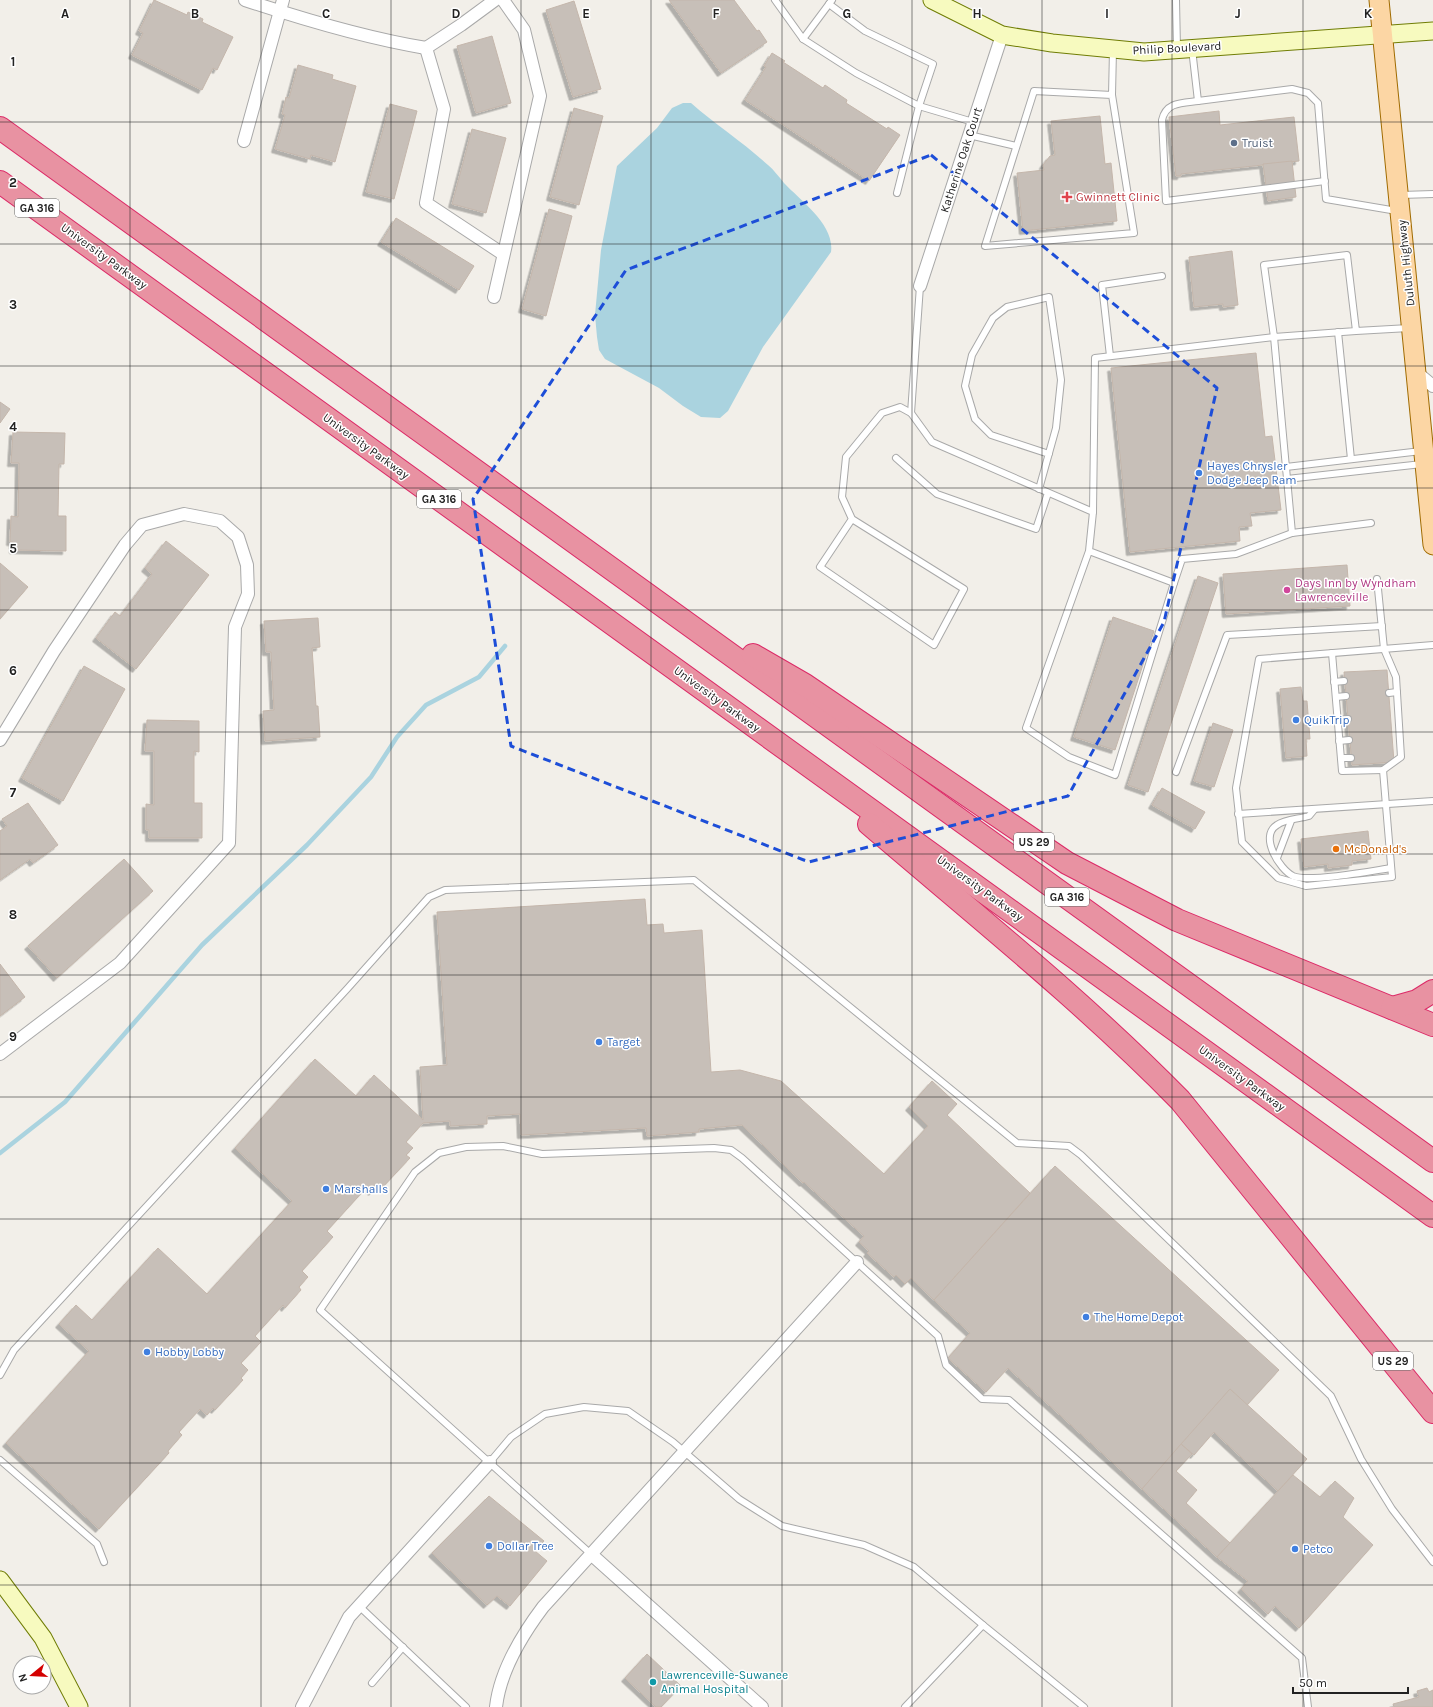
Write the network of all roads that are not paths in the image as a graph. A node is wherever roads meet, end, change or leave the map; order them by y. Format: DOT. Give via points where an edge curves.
graph roads {
  1 [pos="245,0"];
  2 [pos="495,0"];
  3 [pos="503,0"];
  4 [pos="775,0"];
  5 [pos="932,0"];
  6 [pos="1176,0"];
  7 [pos="1379,0"];
  8 [pos="831,2"];
  9 [pos="282,6"];
  10 [pos="1433,30"];
  11 [pos="1382,34"];
  12 [pos="1002,35"];
  13 [pos="803,40"];
  14 [pos="426,48"];
  15 [pos="1184,48"];
  16 [pos="1113,49"];
  17 [pos="1112,95"];
  18 [pos="1198,101"];
  19 [pos="919,106"];
  20 [pos="973,122"];
  21 [pos="0,128"];
  22 [pos="969,135"];
  23 [pos="244,141"];
  24 [pos="1016,146"];
  25 [pos="1325,181"];
  26 [pos="0,182"];
  27 [pos="897,193"];
  28 [pos="1433,194"];
  29 [pos="1400,203"];
  30 [pos="503,254"];
  31 [pos="1162,276"];
  32 [pos="920,286"];
  33 [pos="494,296"];
  34 [pos="1412,328"];
  35 [pos="1356,331"];
  36 [pos="1338,332"];
  37 [pos="1274,338"];
  38 [pos="1110,356"];
  39 [pos="1416,372"];
  40 [pos="1433,386"];
  41 [pos="911,413"];
  42 [pos="1427,452"];
  43 [pos="1049,454"];
  44 [pos="896,458"];
  45 [pos="1351,459"];
  46 [pos="1286,467"];
  47 [pos="1287,479"];
  48 [pos="1039,488"];
  49 [pos="1048,493"];
  50 [pos="1093,512"];
  51 [pos="852,519"];
  52 [pos="1371,523"];
  53 [pos="1432,532"];
  54 [pos="1292,533"];
  55 [pos="1089,551"];
  56 [pos="1377,579"];
  57 [pos="1174,583"];
  58 [pos="1382,626"];
  59 [pos="701,632"];
  60 [pos="1433,645"];
  61 [pos="1384,649"];
  62 [pos="1332,653"];
  63 [pos="1396,677"];
  64 [pos="1388,678"];
  65 [pos="1344,681"];
  66 [pos="1334,682"];
  67 [pos="1397,692"];
  68 [pos="1389,693"];
  69 [pos="1346,696"];
  70 [pos="1336,697"];
  71 [pos="1390,715"];
  72 [pos="1398,715"];
  73 [pos="1348,719"];
  74 [pos="1338,720"];
  75 [pos="1400,736"];
  76 [pos="1392,737"];
  77 [pos="0,740"];
  78 [pos="1349,740"];
  79 [pos="1339,741"];
  80 [pos="1401,753"];
  81 [pos="1393,754"];
  82 [pos="1341,758"];
  83 [pos="1351,758"];
  84 [pos="804,762"];
  85 [pos="1383,770"];
  86 [pos="1176,772"];
  87 [pos="1433,801"];
  88 [pos="1387,805"];
  89 [pos="1314,810"];
  90 [pos="1238,814"];
  91 [pos="1291,821"];
  92 [pos="1277,858"];
  93 [pos="1391,868"];
  94 [pos="1433,991"];
  95 [pos="1392,1008"];
  96 [pos="1433,1025"];
  97 [pos="0,1054"];
  98 [pos="1433,1161"];
  99 [pos="1433,1216"];
  100 [pos="857,1262"];
  101 [pos="0,1374"];
  102 [pos="1433,1412"];
  103 [pos="684,1451"];
  104 [pos="0,1460"];
  105 [pos="490,1462"];
  106 [pos="592,1555"];
  107 [pos="104,1562"];
  108 [pos="1433,1562"];
  109 [pos="0,1580"];
  110 [pos="359,1606"];
  111 [pos="983,1625"];
  112 [pos="403,1647"];
  113 [pos="372,1683"];
  114 [pos="79,1707"];
  115 [pos="302,1707"];
  116 [pos="466,1707"];
  117 [pos="496,1707"];
  118 [pos="762,1707"];
  119 [pos="905,1707"];
  120 [pos="1084,1707"];
  121 [pos="1308,1707"];
  1 -- 9 [label="street"];
  2 -- 14 [label="street"];
  3 -- 30 [label="street" via="524,30 540,96"];
  4 -- 13 [label="lane"];
  5 -- 12 [label="street, Philip Boulevard"];
  6 -- 15 [label="lane"];
  7 -- 11 [label="main road, Duluth Highway"];
  8 -- 13 [label="lane"];
  8 -- 19 [label="lane" via="865,31 933,64"];
  9 -- 14 [label="street" via="382,40"];
  9 -- 23 [label="street"];
  10 -- 11 [label="street, Philip Boulevard"];
  11 -- 15 [label="street, Philip Boulevard"];
  11 -- 29 [label="main road, Duluth Highway"];
  12 -- 16 [label="street, Philip Boulevard"];
  12 -- 20 [label="street, Katherine Oak Court"];
  13 -- 19 [label="lane" via="856,73"];
  14 -- 30 [label="street" via="444,110 426,203"];
  15 -- 16 [label="street, Philip Boulevard" via="1144,52"];
  15 -- 18 [label="lane"];
  16 -- 17 [label="lane"];
  17 -- 24 [label="lane" via="1034,91"];
  17 -- 24 [label="lane" via="1134,233 984,246"];
  18 -- 25 [label="lane" via="1292,89 1308,93 1318,103"];
  18 -- 25 [label="lane" via="1170,105 1164,112 1162,120 1166,201"];
  19 -- 20 [label="lane"];
  19 -- 27 [label="lane"];
  20 -- 22 [label="street, Katherine Oak Court"];
  21 -- 59 [label="highway, GA 316"];
  22 -- 24 [label="lane"];
  22 -- 32 [label="street, Katherine Oak Court"];
  25 -- 29 [label="lane" via="1326,199"];
  26 -- 84 [label="highway, University Parkway / GA 316"];
  28 -- 29 [label="lane"];
  29 -- 34 [label="main road, Duluth Highway"];
  30 -- 33 [label="street"];
  31 -- 38 [label="lane" via="1102,285"];
  32 -- 41 [label="lane"];
  34 -- 35 [label="lane"];
  34 -- 39 [label="main road, Duluth Highway"];
  35 -- 36 [label="lane"];
  35 -- 37 [label="lane" via="1347,255 1264,265"];
  36 -- 37 [label="lane"];
  36 -- 45 [label="lane"];
  37 -- 38 [label="lane"];
  37 -- 46 [label="lane"];
  38 -- 50 [label="lane" via="1095,358"];
  39 -- 40 [label="street"];
  39 -- 42 [label="main road, Duluth Highway"];
  41 -- 48 [label="lane" via="932,442"];
  41 -- 51 [label="lane" via="900,407 882,413 846,457 842,497"];
  42 -- 45 [label="lane"];
  42 -- 47 [label="lane"];
  42 -- 53 [label="main road, Duluth Highway"];
  43 -- 43 [label="lane" via="1056,428 1061,380 1049,297 1007,307 993,318 972,355 965,386 975,419 991,435"];
  43 -- 48 [label="lane"];
  44 -- 49 [label="lane" via="936,494 1036,528"];
  45 -- 46 [label="lane"];
  46 -- 47 [label="lane"];
  47 -- 54 [label="lane"];
  48 -- 49 [label="lane"];
  49 -- 50 [label="lane"];
  50 -- 55 [label="lane"];
  51 -- 51 [label="lane" via="964,589 934,645 820,567"];
  52 -- 54 [label="lane"];
  54 -- 57 [label="lane" via="1236,554 1182,559"];
  55 -- 57 [label="lane"];
  55 -- 57 [label="lane" via="1026,728 1069,757 1115,775"];
  56 -- 58 [label="lane"];
  58 -- 61 [label="lane"];
  58 -- 86 [label="lane" via="1227,635"];
  59 -- 95 [label="highway, US 29" via="752,655 805,685 1067,863 1177,920"];
  59 -- 98 [label="highway, GA 316"];
  60 -- 61 [label="lane"];
  61 -- 62 [label="lane"];
  61 -- 63 [label="lane"];
  62 -- 66 [label="lane"];
  62 -- 90 [label="lane" via="1259,658 1236,788"];
  63 -- 64 [label="lane"];
  63 -- 67 [label="lane"];
  65 -- 66 [label="lane"];
  66 -- 70 [label="lane"];
  67 -- 68 [label="lane"];
  67 -- 72 [label="lane"];
  69 -- 70 [label="lane"];
  70 -- 74 [label="lane"];
  71 -- 72 [label="lane"];
  72 -- 75 [label="lane"];
  73 -- 74 [label="lane"];
  74 -- 79 [label="lane"];
  75 -- 76 [label="lane"];
  75 -- 80 [label="lane"];
  77 -- 97 [label="street" via="54,651 125,545 142,525 184,514 220,521 238,537 247,565 248,594 235,627 229,843 120,963"];
  78 -- 79 [label="lane"];
  79 -- 82 [label="lane"];
  80 -- 81 [label="lane"];
  80 -- 85 [label="lane" via="1401,757"];
  82 -- 83 [label="lane"];
  82 -- 85 [label="lane" via="1342,771"];
  84 -- 99 [label="highway, University Parkway / GA 316"];
  84 -- 102 [label="highway, US 29" via="867,823 1078,1004 1180,1100"];
  85 -- 88 [label="lane"];
  87 -- 88 [label="lane"];
  88 -- 89 [label="lane"];
  88 -- 93 [label="lane"];
  89 -- 90 [label="lane"];
  89 -- 91 [label="lane" via="1309,816"];
  90 -- 93 [label="lane" via="1242,842 1278,878 1306,886 1392,877"];
  91 -- 92 [label="lane"];
  91 -- 92 [label="lane" via="1275,825 1270,834 1269,842"];
  92 -- 93 [label="lane" via="1292,876 1310,878"];
  94 -- 95 [label="highway" via="1418,1001"];
  95 -- 96 [label="highway, US 29"];
  100 -- 103 [label="street"];
  100 -- 105 [label="lane" via="731,1150 714,1148 542,1154 503,1146 466,1147 439,1153 415,1172 320,1310"];
  100 -- 121 [label="lane" via="938,1336 946,1365 982,1399 1009,1400 1302,1658"];
  101 -- 108 [label="lane" via="14,1350 429,897 446,890 694,880 1017,1143 1069,1146 1081,1155 1331,1396 1361,1459 1392,1509"];
  103 -- 105 [label="lane" via="628,1411 584,1407 545,1414 511,1437"];
  103 -- 106 [label="street"];
  103 -- 111 [label="lane" via="739,1499 782,1526 864,1545 914,1567"];
  104 -- 107 [label="lane" via="97,1544"];
  105 -- 106 [label="lane"];
  105 -- 110 [label="street"];
  106 -- 117 [label="street" via="528,1626 506,1671"];
  106 -- 118 [label="street"];
  109 -- 114 [label="street" via="43,1638"];
  110 -- 112 [label="lane"];
  110 -- 115 [label="street" via="349,1617"];
  111 -- 119 [label="lane"];
  111 -- 120 [label="lane"];
  112 -- 113 [label="lane"];
  112 -- 116 [label="lane"];
}
